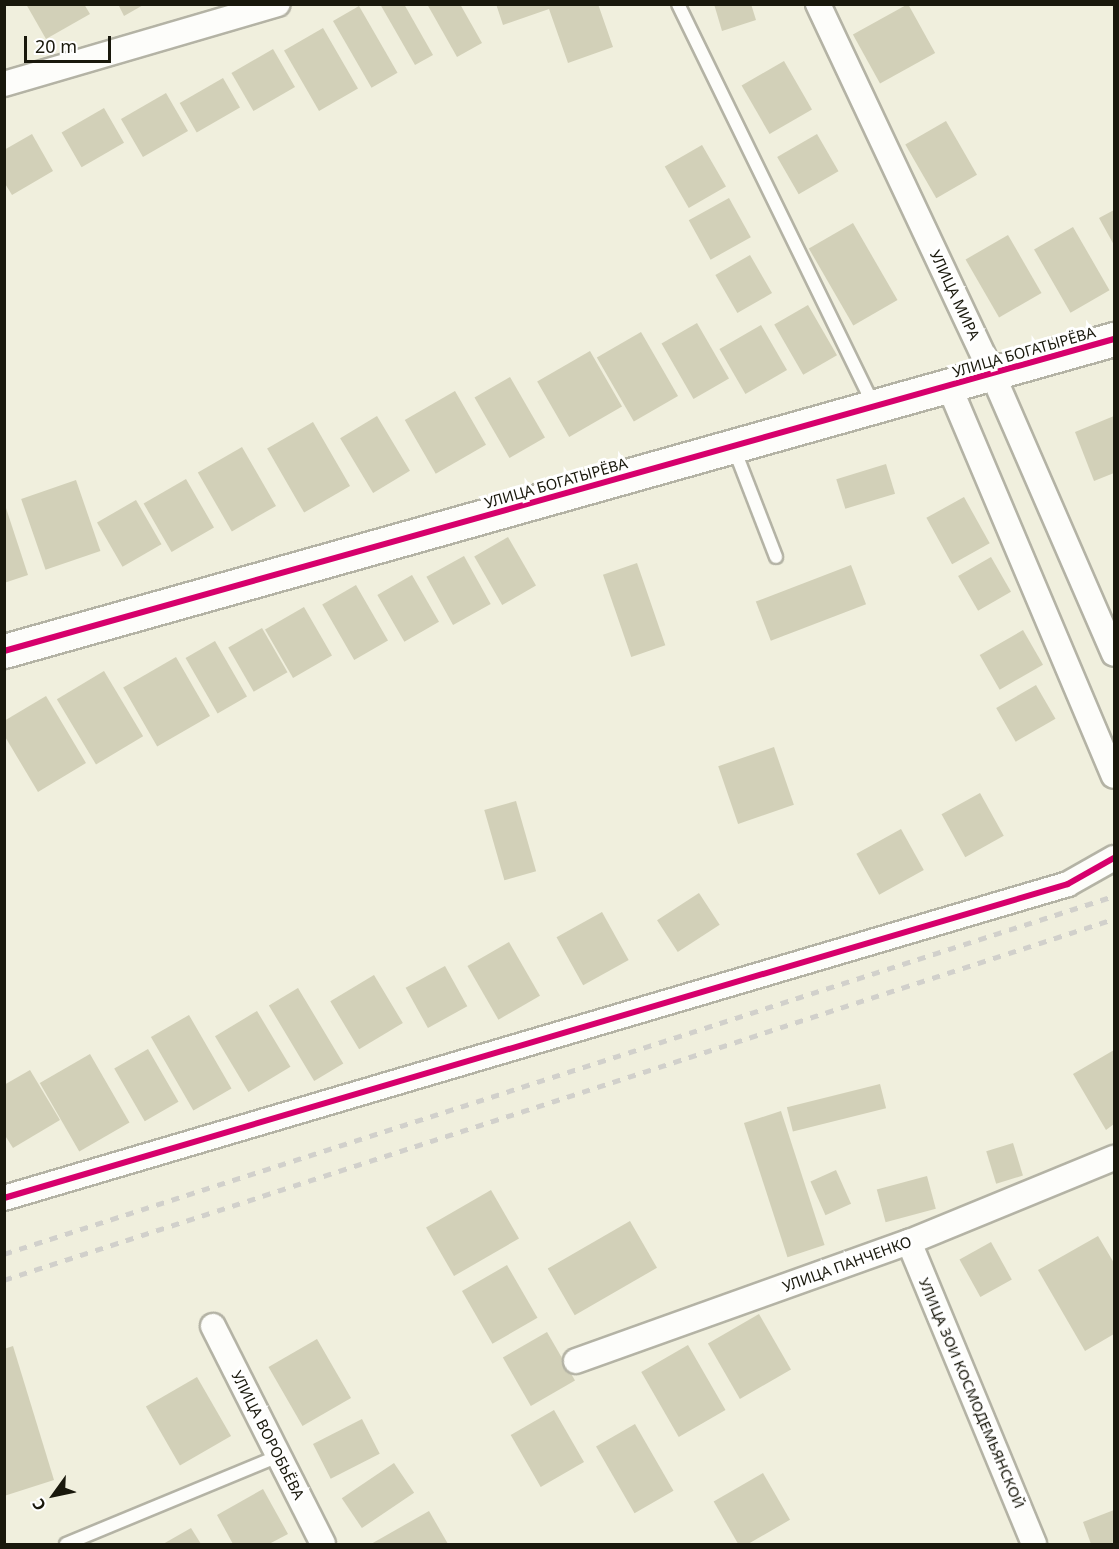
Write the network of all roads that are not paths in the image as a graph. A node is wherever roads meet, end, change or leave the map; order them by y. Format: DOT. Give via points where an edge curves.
graph roads {
  1 [pos="278,4"];
  2 [pos="678,4"];
  3 [pos="818,4"];
  4 [pos="4,84"];
  5 [pos="1114,339"];
  6 [pos="992,373"];
  7 [pos="949,386"];
  8 [pos="875,406"];
  9 [pos="732,446"];
  10 [pos="776,557"];
  11 [pos="4,651"];
  12 [pos="1114,654"];
  13 [pos="1114,776"];
  14 [pos="1114,858"];
  15 [pos="1114,1158"];
  16 [pos="4,1198"];
  17 [pos="909,1242"];
  18 [pos="213,1326"];
  19 [pos="576,1361"];
  20 [pos="278,1456"];
  21 [pos="66,1545"];
  22 [pos="323,1545"];
  23 [pos="1034,1545"];
  1 -- 4 [label="street"];
  2 -- 8 [label="lane"];
  3 -- 6 [label="street, УЛИЦА МИРА"];
  5 -- 6 [label="street, УЛИЦА БОГАТЫРЁВА"];
  6 -- 7 [label="street, УЛИЦА БОГАТЫРЁВА"];
  6 -- 12 [label="street, УЛИЦА МИРА"];
  7 -- 8 [label="street, УЛИЦА БОГАТЫРЁВА"];
  7 -- 13 [label="street"];
  8 -- 9 [label="street, УЛИЦА БОГАТЫРЁВА"];
  9 -- 10 [label="lane"];
  9 -- 11 [label="street, УЛИЦА БОГАТЫРЁВА"];
  14 -- 16 [label="street" via="1068,884"];
  15 -- 17 [label="street, УЛИЦА ПАНЧЕНКО"];
  17 -- 19 [label="street, УЛИЦА ПАНЧЕНКО"];
  17 -- 23 [label="street, УЛИЦА ЗОИ КОСМОДЕМЬЯНСКОЙ"];
  18 -- 20 [label="street, УЛИЦА ВОРОБЬЁВА"];
  20 -- 21 [label="lane"];
  20 -- 22 [label="street, УЛИЦА ВОРОБЬЁВА"];
}
